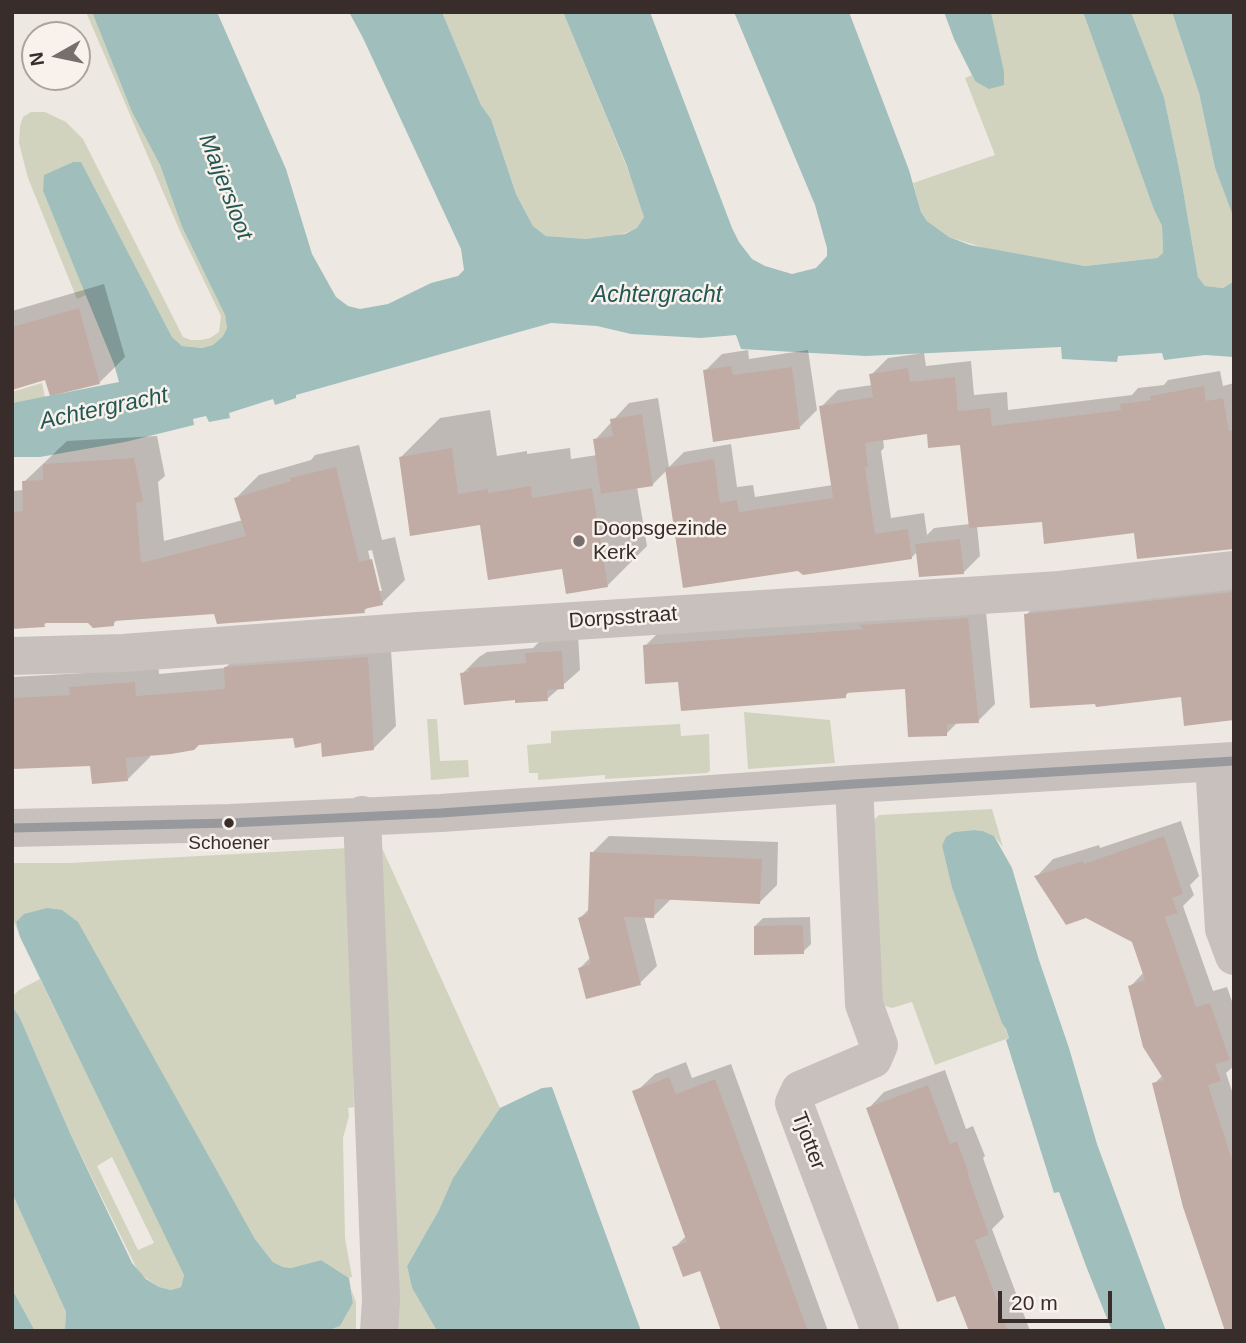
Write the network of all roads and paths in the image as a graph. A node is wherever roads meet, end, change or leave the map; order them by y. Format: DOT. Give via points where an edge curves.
graph roads {
  1 [pos="1234,570"];
  2 [pos="12,656"];
  3 [pos="1224,762"];
  4 [pos="854,784"];
  5 [pos="362,816"];
  6 [pos="12,828"];
  7 [pos="1234,956"];
  8 [pos="379,1331"];
  9 [pos="880,1331"];
  1 -- 2 [label="street, Dorpsstraat" via="1060,590 123,653"];
  3 -- 4 [label="street"];
  3 -- 7 [label="street" via="1224,929"];
  4 -- 5 [label="street"];
  4 -- 9 [label="street, Tjotter" via="864,1004 879,1045 873,1059 800,1090 794,1103"];
  5 -- 6 [label="street"];
  5 -- 8 [label="street"];
}
